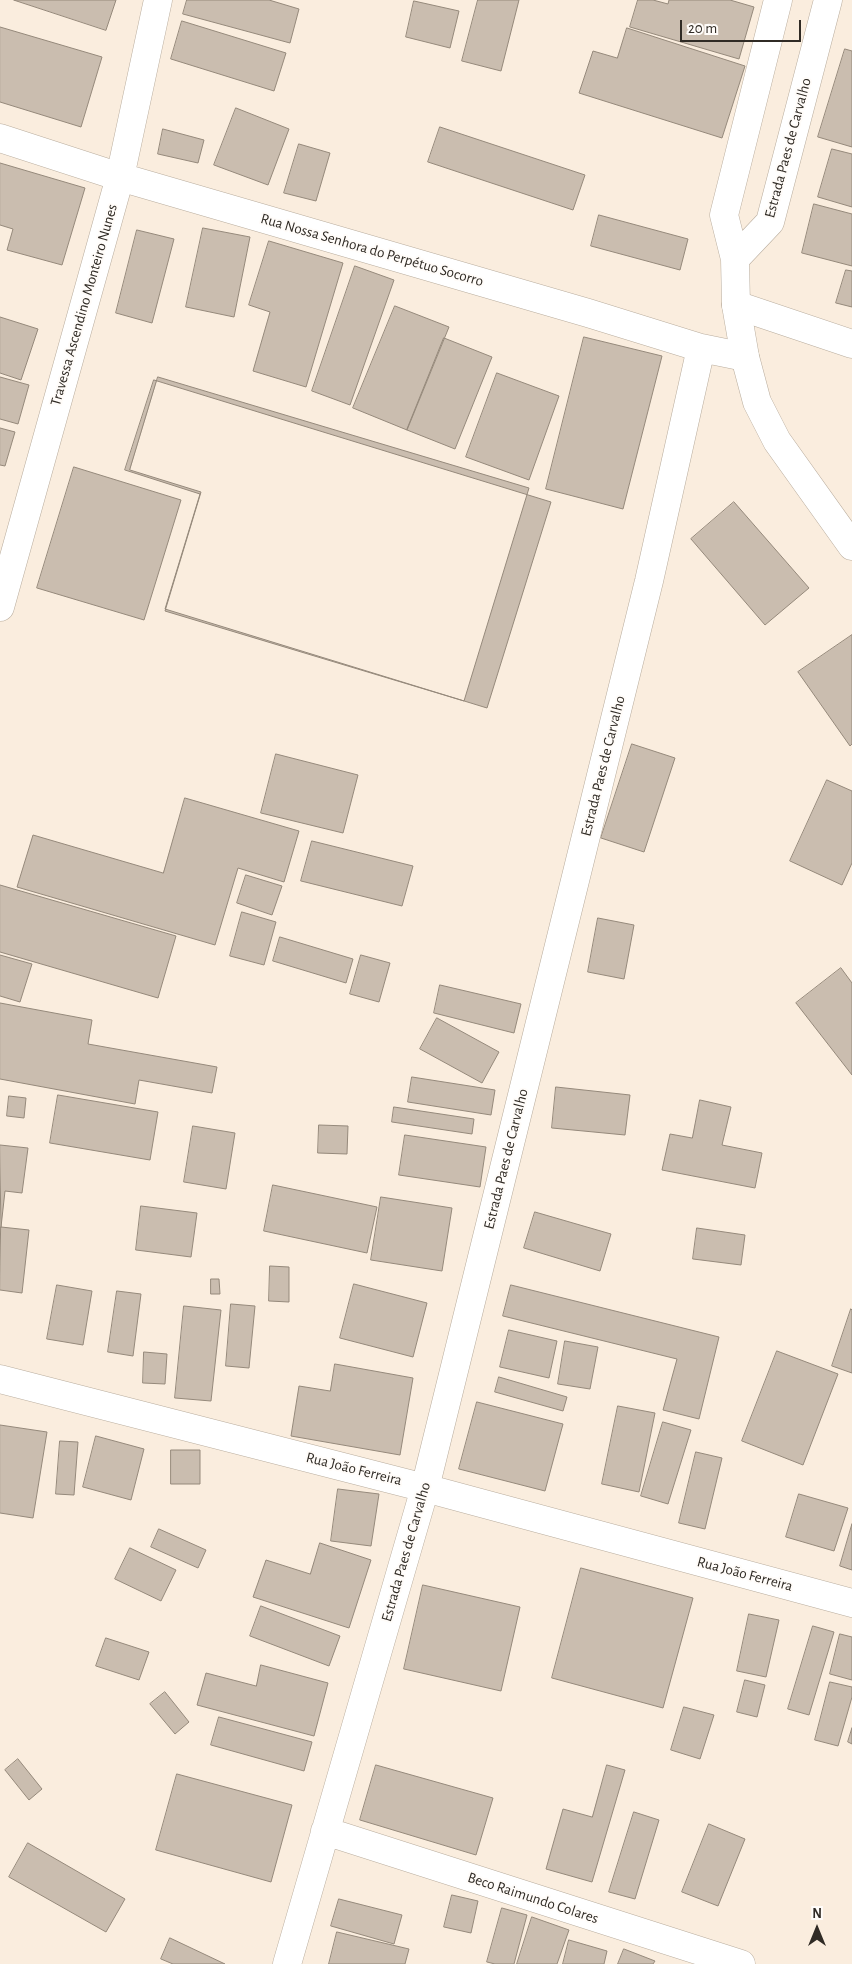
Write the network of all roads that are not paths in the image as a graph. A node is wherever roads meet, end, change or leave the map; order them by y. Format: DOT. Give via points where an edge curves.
graph roads {
  1 [pos="158,0"];
  2 [pos="778,0"];
  3 [pos="828,0"];
  4 [pos="0,138"];
  5 [pos="120,176"];
  6 [pos="735,259"];
  7 [pos="736,305"];
  8 [pos="852,344"];
  9 [pos="701,348"];
  10 [pos="746,357"];
  11 [pos="852,546"];
  12 [pos="0,607"];
  13 [pos="0,1379"];
  14 [pos="425,1488"];
  15 [pos="852,1603"];
  16 [pos="324,1831"];
  17 [pos="287,1964"];
  18 [pos="742,1964"];
  1 -- 5 [label="street, Travessa Ascendino Monteiro Nunes"];
  2 -- 6 [label="street" via="724,215"];
  3 -- 6 [label="street, Estrada Paes de Carvalho" via="770,222"];
  4 -- 5 [label="street, Rua Nossa Senhora do Perpétuo Socorro"];
  5 -- 9 [label="street, Rua Nossa Senhora do Perpétuo Socorro"];
  5 -- 12 [label="street, Travessa Ascendino Monteiro Nunes"];
  6 -- 7 [label="street"];
  7 -- 8 [label="street"];
  7 -- 10 [label="street"];
  9 -- 10 [label="street, Rua Nossa Senhora do Perpétuo Socorro"];
  9 -- 14 [label="street, Estrada Paes de Carvalho" via="649,581"];
  10 -- 11 [label="street" via="757,402 777,441"];
  13 -- 14 [label="street, Rua João Ferreira"];
  14 -- 15 [label="street, Rua João Ferreira"];
  14 -- 16 [label="street, Estrada Paes de Carvalho"];
  16 -- 17 [label="street, Estrada Paes de Carvalho"];
  16 -- 18 [label="street, Beco Raimundo Colares"];
}
